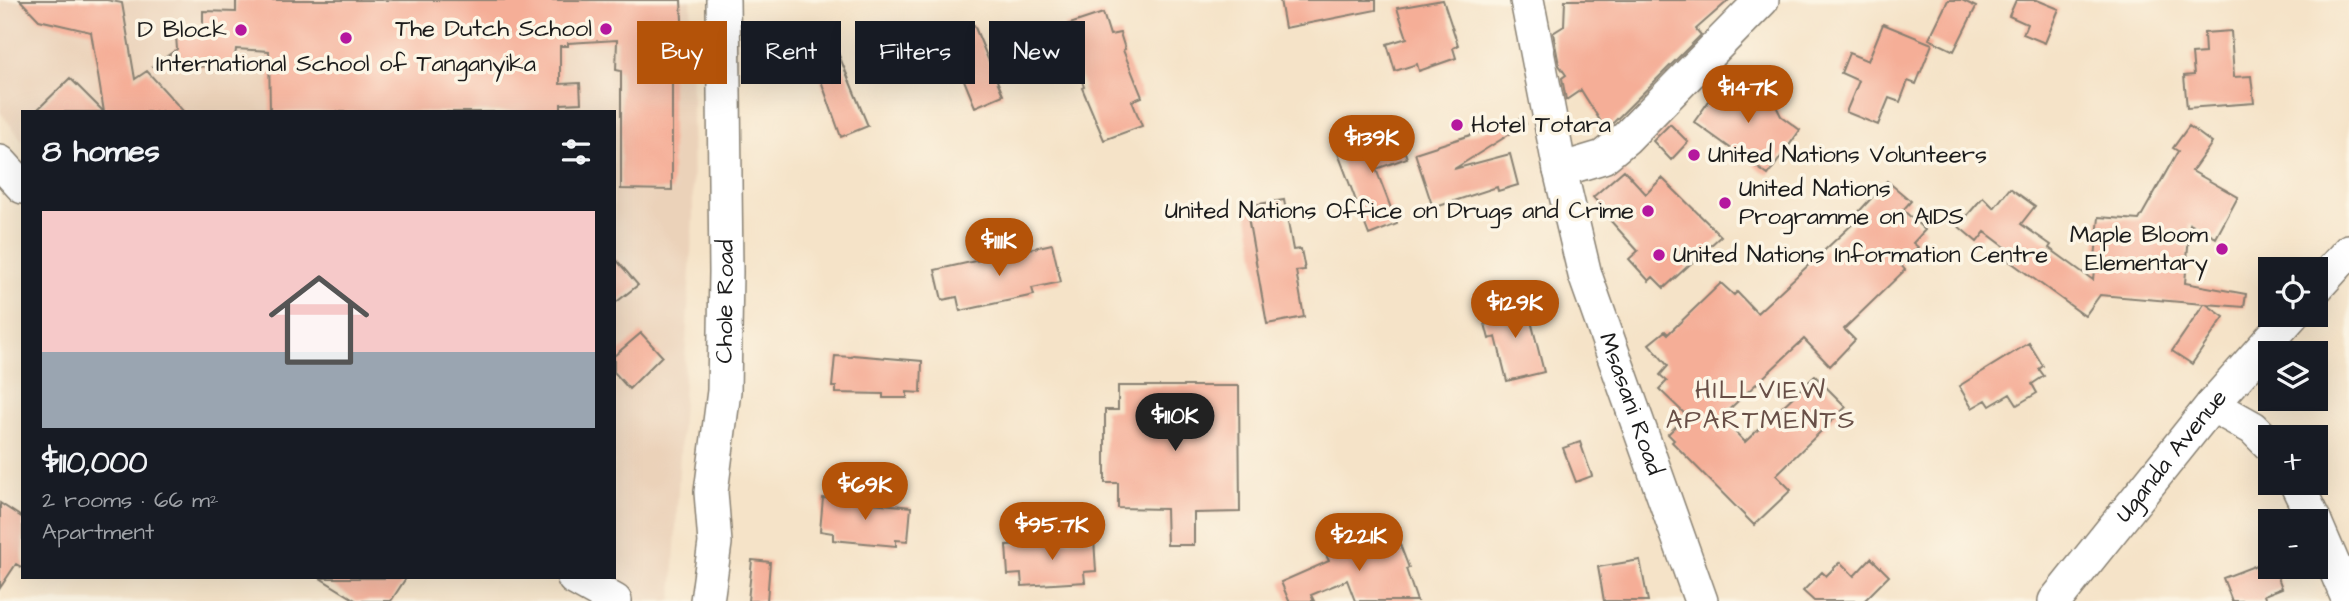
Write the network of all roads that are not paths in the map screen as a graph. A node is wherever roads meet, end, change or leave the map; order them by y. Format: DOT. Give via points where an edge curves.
graph roads {
  1 [pos="723,0"];
  2 [pos="1527,0"];
  3 [pos="1762,0"];
  4 [pos="0,162"];
  5 [pos="1560,170"];
  6 [pos="21,185"];
  7 [pos="2349,251"];
  8 [pos="2328,274"];
  9 [pos="2281,327"];
  10 [pos="2213,405"];
  11 [pos="2258,433"];
  12 [pos="2328,552"];
  13 [pos="576,579"];
  14 [pos="615,601"];
  15 [pos="707,601"];
  16 [pos="1701,601"];
  17 [pos="2055,601"];
  18 [pos="2349,601"];
  1 -- 15 [label="street, Chole Road" via="724,391 711,492 715,543"];
  2 -- 5 [label="street, Msasani Road"];
  3 -- 5 [label="street" via="1611,151"];
  4 -- 6 [label="street"];
  5 -- 16 [label="street, Msasani Road" via="1585,275"];
  7 -- 8 [label="street"];
  9 -- 10 [label="street, Uganda Avenue"];
  10 -- 11 [label="street"];
  10 -- 17 [label="street, Uganda Avenue"];
  12 -- 18 [label="street"];
  13 -- 14 [label="street"];
}
